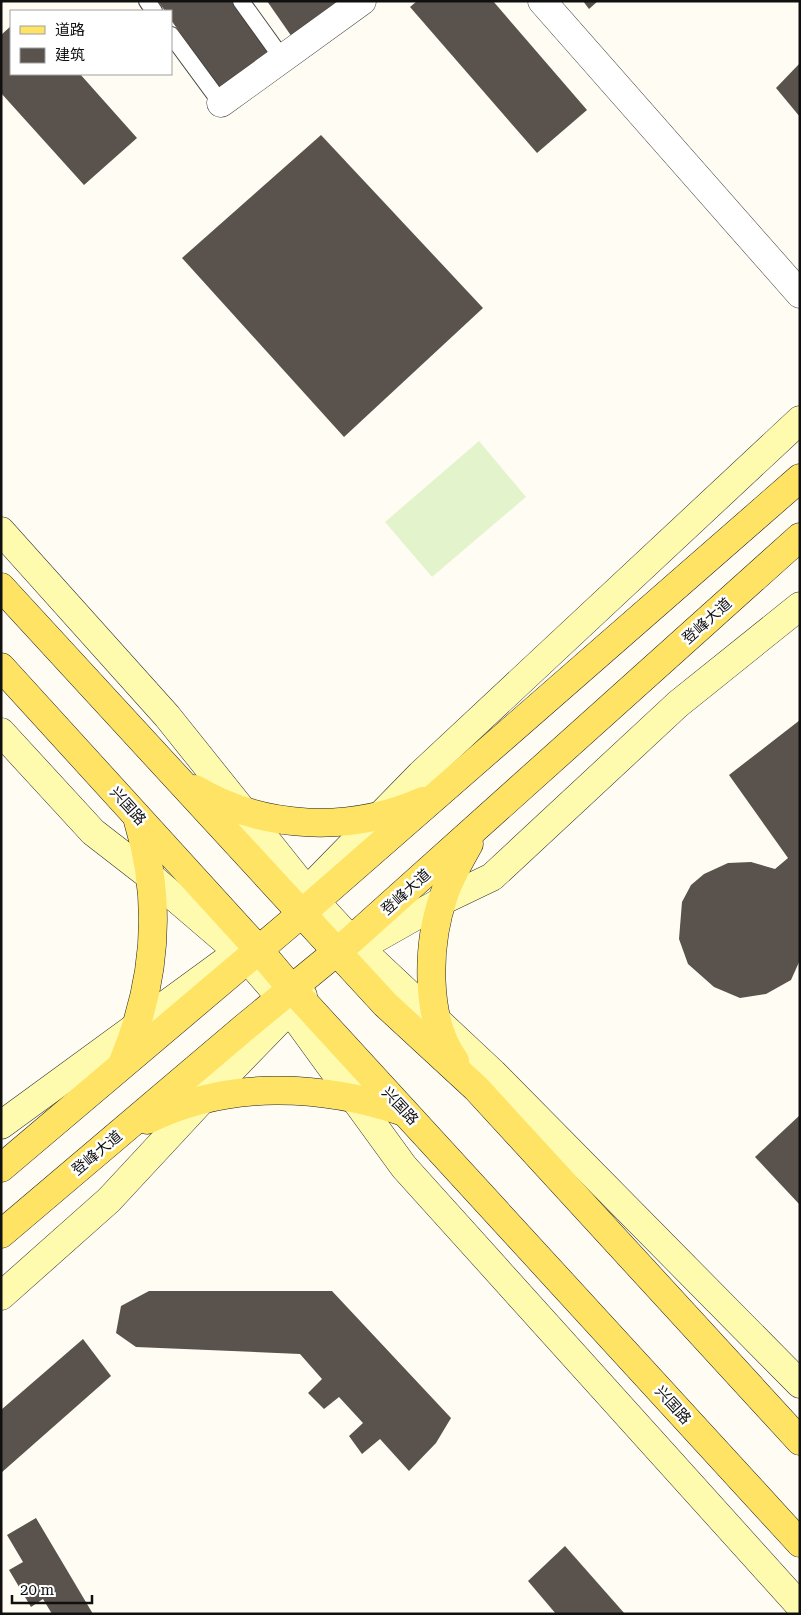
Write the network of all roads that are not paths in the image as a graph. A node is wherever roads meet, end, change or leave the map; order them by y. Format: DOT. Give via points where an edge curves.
graph roads {
  1 [pos="241,1"];
  2 [pos="542,1"];
  3 [pos="360,2"];
  4 [pos="172,36"];
  5 [pos="282,58"];
  6 [pos="220,103"];
  7 [pos="800,294"];
  8 [pos="800,420"];
  9 [pos="800,478"];
  10 [pos="1,531"];
  11 [pos="800,537"];
  12 [pos="1,587"];
  13 [pos="800,606"];
  14 [pos="1,666"];
  15 [pos="1,732"];
  16 [pos="179,780"];
  17 [pos="445,789"];
  18 [pos="242,810"];
  19 [pos="136,815"];
  20 [pos="382,815"];
  21 [pos="491,815"];
  22 [pos="152,877"];
  23 [pos="442,901"];
  24 [pos="304,903"];
  25 [pos="349,950"];
  26 [pos="249,951"];
  27 [pos="291,998"];
  28 [pos="438,1022"];
  29 [pos="137,1027"];
  30 [pos="121,1065"];
  31 [pos="476,1088"];
  32 [pos="355,1098"];
  33 [pos="201,1101"];
  34 [pos="406,1113"];
  35 [pos="1,1125"];
  36 [pos="121,1133"];
  37 [pos="1,1168"];
  38 [pos="1,1234"];
  39 [pos="1,1296"];
  40 [pos="800,1384"];
  41 [pos="800,1441"];
  42 [pos="800,1543"];
  43 [pos="800,1606"];
  1 -- 5 [label="lane"];
  2 -- 7 [label="street"];
  3 -- 5 [label="street"];
  4 -- 6 [label="lane"];
  5 -- 6 [label="street"];
  8 -- 20 [label="street" via="428,767"];
  9 -- 17 [label="main road"];
  10 -- 18 [label="street" via="167,716"];
  11 -- 21 [label="main road, 登峰大道"];
  12 -- 16 [label="main road"];
  13 -- 23 [label="street" via="678,704 492,877"];
  14 -- 19 [label="main road, 兴国路"];
  15 -- 22 [label="street" via="93,832"];
  16 -- 18 [label="main road"];
  16 -- 24 [label="main road"];
  17 -- 20 [label="main road"];
  17 -- 24 [label="main road"];
  18 -- 20 [label="main road" via="289,821 319,823"];
  18 -- 24 [label="street"];
  19 -- 22 [label="main road"];
  19 -- 26 [label="main road, 兴国路"];
  20 -- 24 [label="street"];
  21 -- 23 [label="main road" via="456,866"];
  21 -- 25 [label="main road, 登峰大道"];
  22 -- 26 [label="street"];
  22 -- 29 [label="main road" via="152,962"];
  23 -- 25 [label="street"];
  23 -- 28 [label="main road" via="432,957 432,988"];
  24 -- 25 [label="main road"];
  24 -- 26 [label="street"];
  25 -- 27 [label="main road, 登峰大道"];
  25 -- 28 [label="street"];
  25 -- 31 [label="main road" via="386,1004"];
  26 -- 27 [label="main road, 兴国路"];
  26 -- 29 [label="street"];
  26 -- 30 [label="main road"];
  27 -- 32 [label="street"];
  27 -- 33 [label="street"];
  27 -- 34 [label="main road, 兴国路"];
  27 -- 36 [label="main road, 登峰大道"];
  28 -- 31 [label="main road" via="447,1050"];
  28 -- 40 [label="street"];
  29 -- 30 [label="main road"];
  29 -- 35 [label="street"];
  30 -- 37 [label="main road"];
  31 -- 41 [label="main road"];
  32 -- 33 [label="main road" via="286,1090 255,1091"];
  32 -- 34 [label="main road"];
  32 -- 43 [label="street" via="404,1167"];
  33 -- 36 [label="main road" via="152,1117"];
  33 -- 39 [label="street" via="109,1200"];
  34 -- 42 [label="main road, 兴国路"];
  36 -- 38 [label="main road, 登峰大道"];
}
